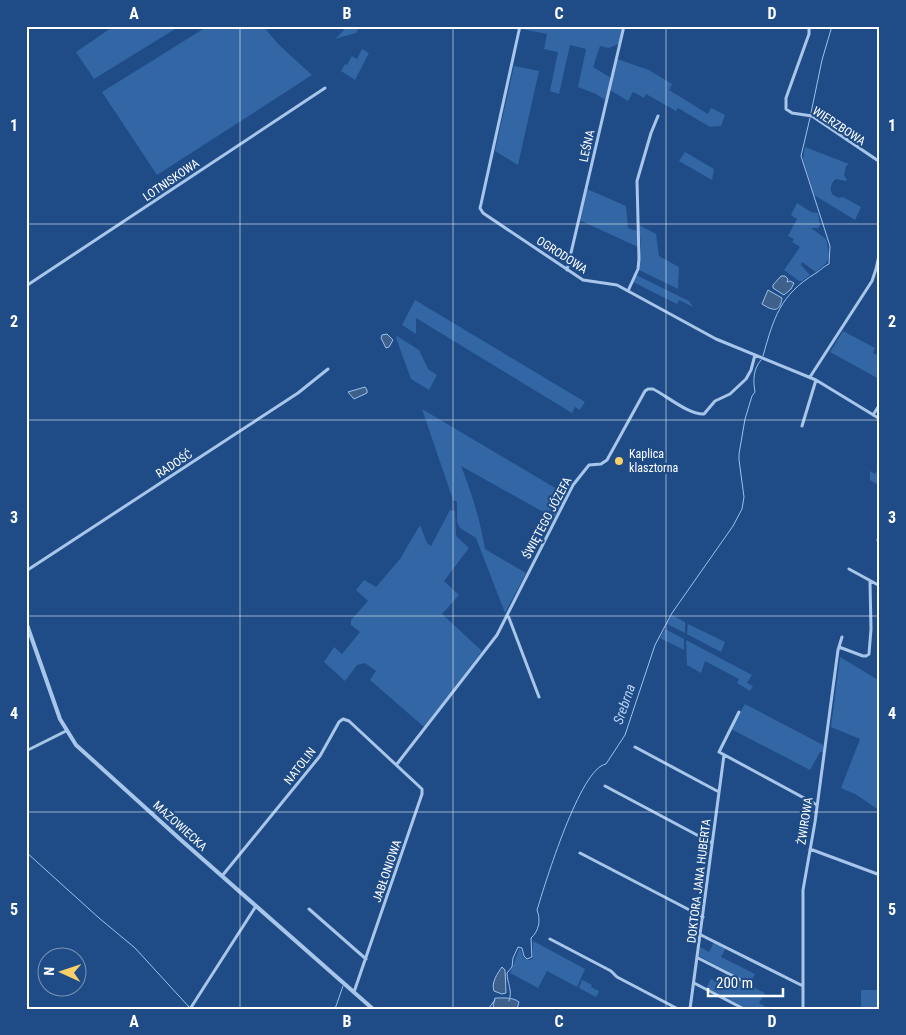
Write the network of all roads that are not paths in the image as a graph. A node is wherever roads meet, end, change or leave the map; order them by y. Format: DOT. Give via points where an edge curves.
graph roads {
  1 [pos="520,26"];
  2 [pos="624,26"];
  3 [pos="806,26"];
  4 [pos="325,88"];
  5 [pos="658,116"];
  6 [pos="880,162"];
  7 [pos="880,252"];
  8 [pos="567,270"];
  9 [pos="26,286"];
  10 [pos="628,291"];
  11 [pos="756,355"];
  12 [pos="328,369"];
  13 [pos="810,377"];
  14 [pos="816,380"];
  15 [pos="880,404"];
  16 [pos="873,415"];
  17 [pos="880,419"];
  18 [pos="802,426"];
  19 [pos="849,570"];
  20 [pos="26,571"];
  21 [pos="870,581"];
  22 [pos="880,586"];
  23 [pos="507,615"];
  24 [pos="26,622"];
  25 [pos="842,637"];
  26 [pos="839,647"];
  27 [pos="539,696"];
  28 [pos="740,712"];
  29 [pos="66,731"];
  30 [pos="635,747"];
  31 [pos="26,751"];
  32 [pos="724,755"];
  33 [pos="397,764"];
  34 [pos="606,786"];
  35 [pos="719,792"];
  36 [pos="817,805"];
  37 [pos="712,844"];
  38 [pos="810,849"];
  39 [pos="580,853"];
  40 [pos="880,875"];
  41 [pos="222,876"];
  42 [pos="256,906"];
  43 [pos="309,909"];
  44 [pos="703,917"];
  45 [pos="701,935"];
  46 [pos="550,939"];
  47 [pos="698,958"];
  48 [pos="366,959"];
  49 [pos="741,980"];
  50 [pos="694,983"];
  51 [pos="803,986"];
  52 [pos="354,992"];
  53 [pos="190,1008"];
  54 [pos="373,1009"];
  55 [pos="678,1009"];
  56 [pos="691,1009"];
  57 [pos="744,1009"];
  58 [pos="803,1009"];
  1 -- 8 [label="street, OGRODOWA" via="480,208"];
  2 -- 8 [label="street, LEŚNA"];
  3 -- 6 [label="street, WIERZBOWA" via="809,34 786,98 786,109 812,116"];
  4 -- 9 [label="street, LOTNISKOWA"];
  5 -- 10 [label="street" via="637,181 639,259"];
  7 -- 13 [label="street" via="872,280"];
  8 -- 10 [label="street, OGRODOWA" via="587,282 613,284"];
  10 -- 11 [label="street, OGRODOWA" via="716,339"];
  11 -- 13 [label="street, OGRODOWA"];
  11 -- 23 [label="street, ŚWIĘTEGO JÓZEFA" via="745,380 730,394 715,401 703,415 654,390 645,391 607,460 589,465 577,480"];
  12 -- 20 [label="street, RADOŚĆ" via="298,393"];
  13 -- 14 [label="street, OGRODOWA"];
  14 -- 16 [label="street, OGRODOWA"];
  14 -- 18 [label="street"];
  15 -- 16 [label="street"];
  16 -- 17 [label="street, OGRODOWA"];
  19 -- 21 [label="street"];
  21 -- 22 [label="street"];
  21 -- 26 [label="street" via="869,654 863,656"];
  23 -- 27 [label="street"];
  23 -- 33 [label="street, ŚWIĘTEGO JÓZEFA" via="492,642"];
  24 -- 29 [label="street, MAZOWIECKA"];
  25 -- 26 [label="street, ŻWIROWA"];
  26 -- 36 [label="street, ŻWIROWA"];
  28 -- 32 [label="street, DOKTORA JANA HUBERTA" via="720,748 719,752"];
  29 -- 31 [label="street"];
  29 -- 41 [label="street, MAZOWIECKA" via="89,758"];
  30 -- 35 [label="street"];
  32 -- 35 [label="street, DOKTORA JANA HUBERTA"];
  32 -- 36 [label="street"];
  33 -- 41 [label="street, NATOLIN" via="348,721 342,720 320,756"];
  33 -- 48 [label="street, JABŁONIOWA" via="420,786 422,794"];
  34 -- 37 [label="street"];
  35 -- 37 [label="street, DOKTORA JANA HUBERTA"];
  36 -- 38 [label="street, ŻWIROWA"];
  37 -- 44 [label="street, DOKTORA JANA HUBERTA"];
  38 -- 40 [label="street"];
  38 -- 51 [label="street, ŻWIROWA" via="803,890"];
  39 -- 44 [label="street"];
  41 -- 42 [label="street, MAZOWIECKA"];
  42 -- 52 [label="street, MAZOWIECKA"];
  42 -- 53 [label="street"];
  43 -- 48 [label="street"];
  44 -- 45 [label="street, DOKTORA JANA HUBERTA"];
  45 -- 47 [label="street, DOKTORA JANA HUBERTA"];
  45 -- 51 [label="street"];
  46 -- 55 [label="street"];
  47 -- 49 [label="street"];
  47 -- 50 [label="street, DOKTORA JANA HUBERTA"];
  48 -- 52 [label="street, JABŁONIOWA"];
  50 -- 56 [label="street, DOKTORA JANA HUBERTA"];
  50 -- 57 [label="street"];
  51 -- 58 [label="street, ŻWIROWA"];
  52 -- 54 [label="street, MAZOWIECKA"];
}
